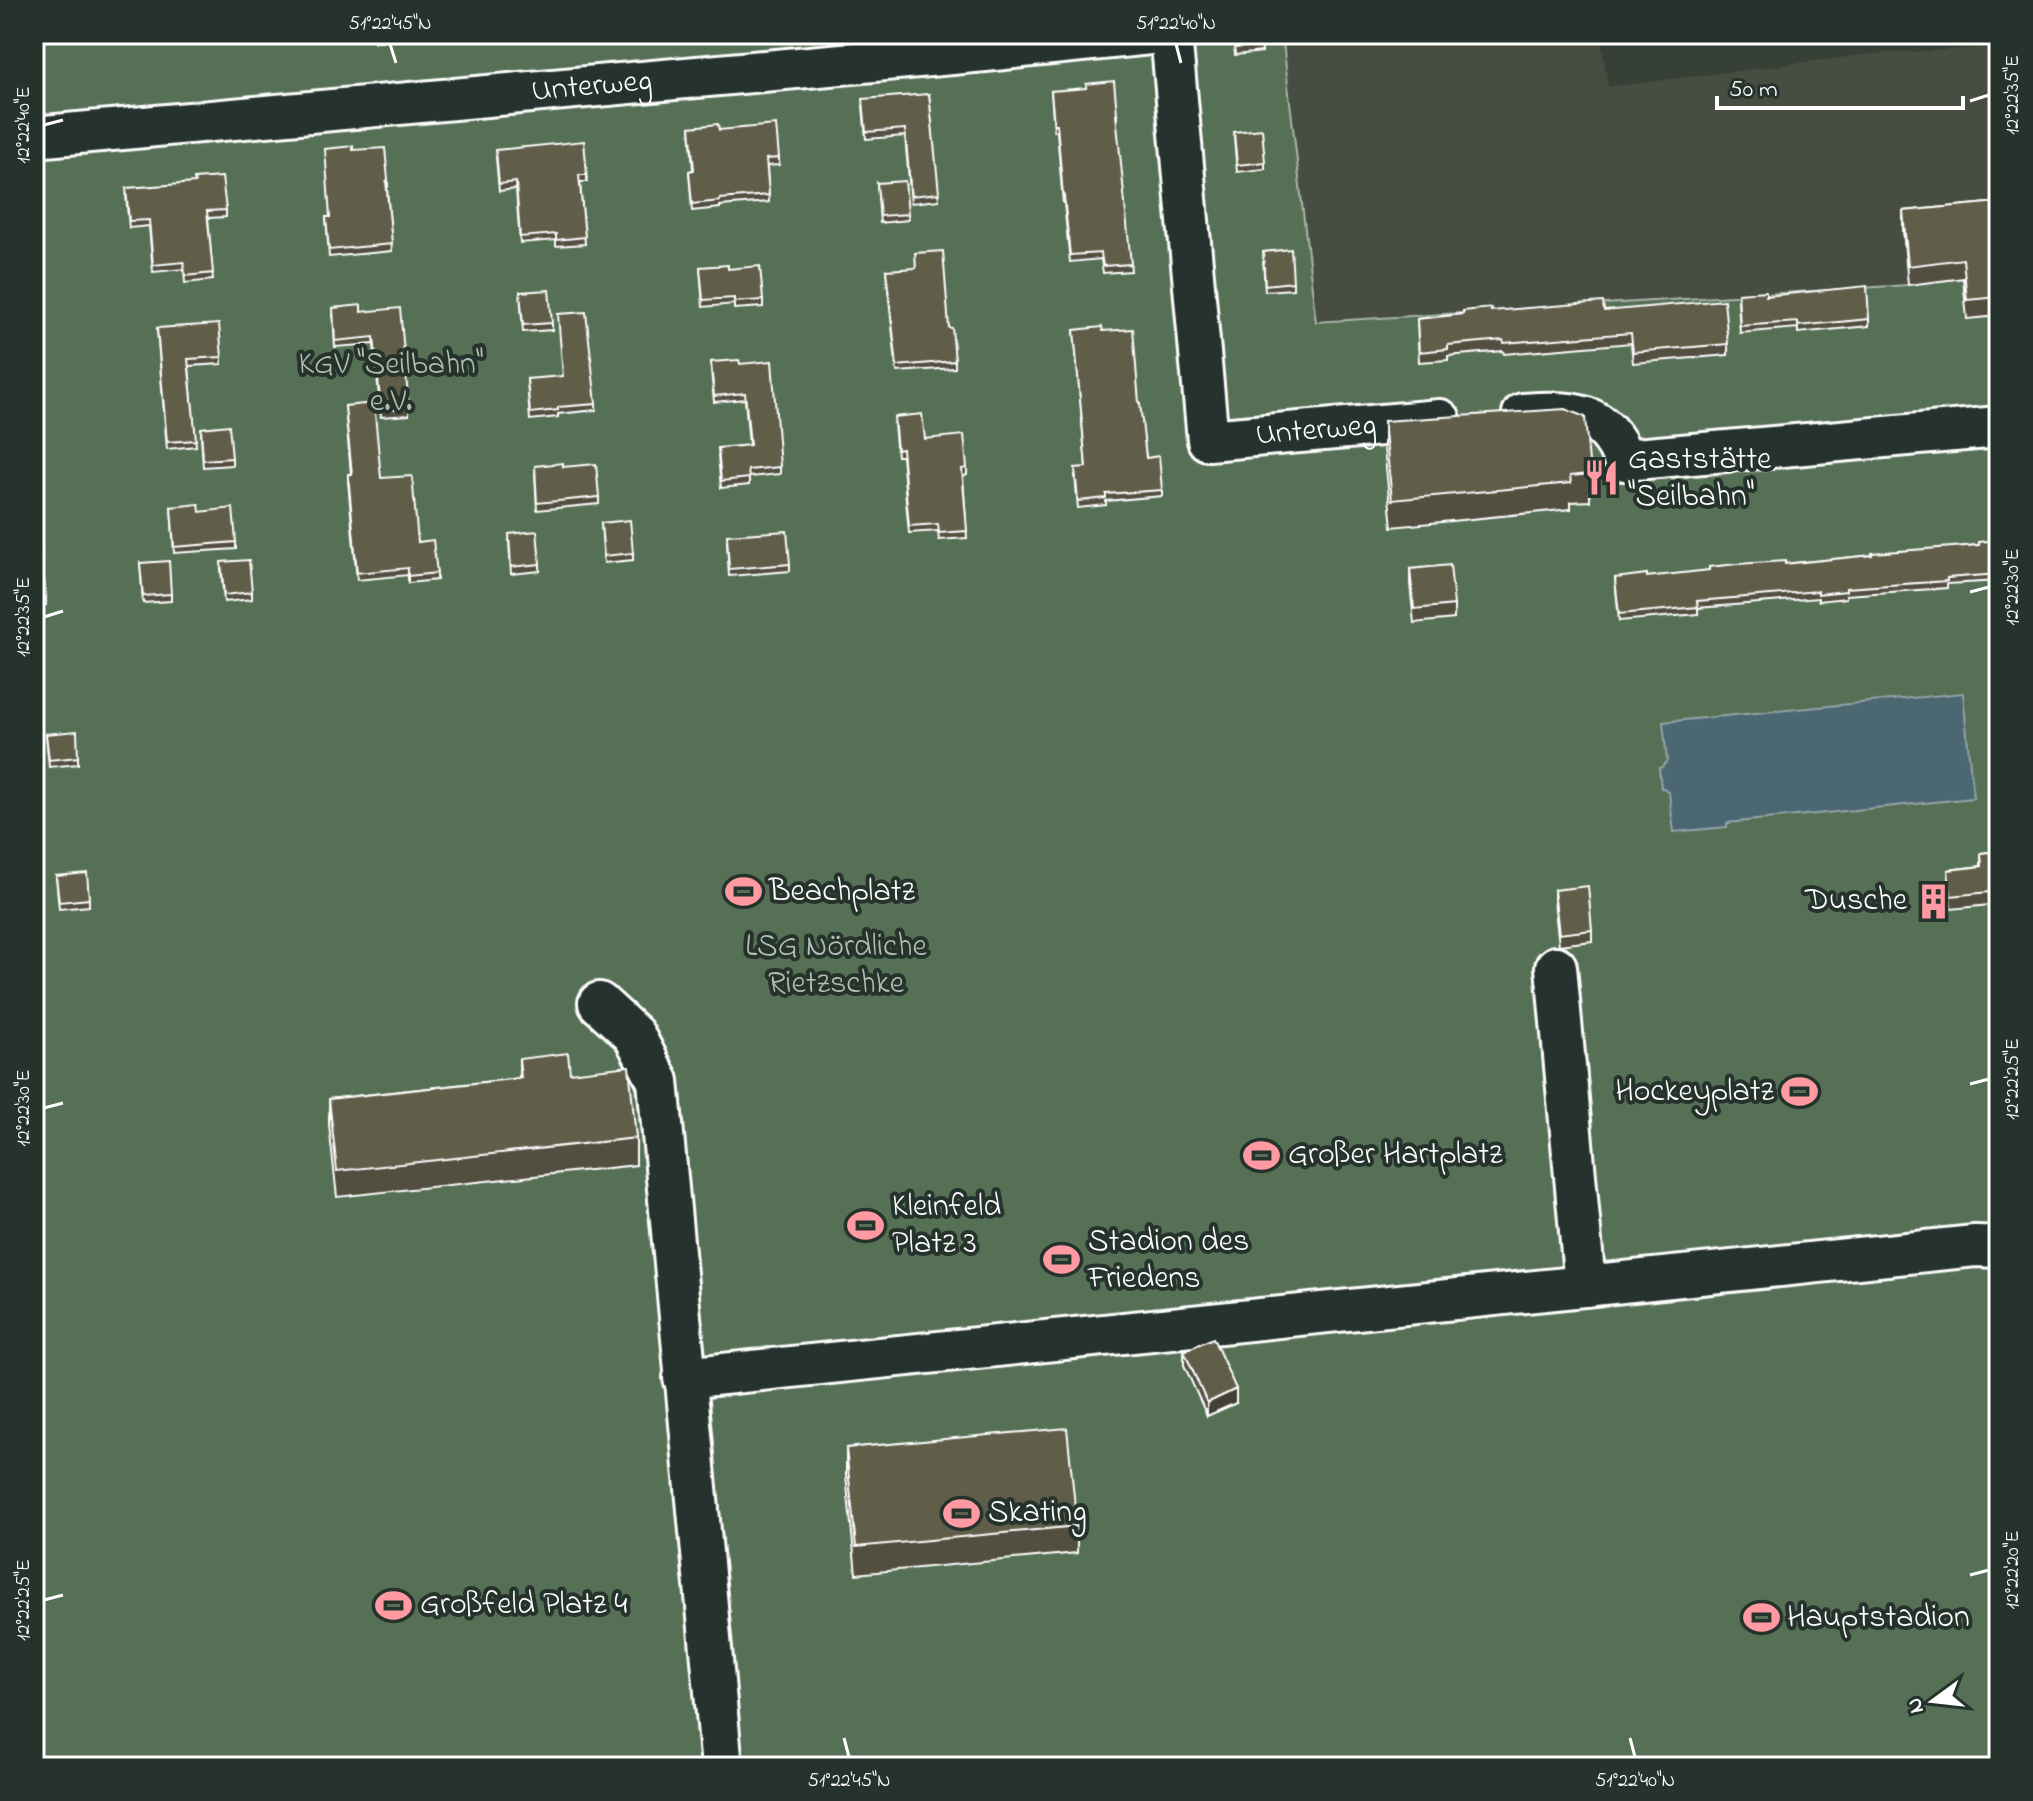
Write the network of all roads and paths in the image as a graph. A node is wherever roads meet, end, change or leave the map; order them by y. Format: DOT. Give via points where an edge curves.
graph roads {
  1 [pos="1150,34"];
  2 [pos="1171,34"];
  3 [pos="34,137"];
  4 [pos="1999,427"];
  5 [pos="1556,967"];
  6 [pos="599,1003"];
  7 [pos="1999,1247"];
  8 [pos="1585,1286"];
  9 [pos="684,1378"];
  10 [pos="722,1767"];
  1 -- 3 [label="lane, Unterweg"];
  2 -- 4 [label="lane, Unterweg" via="1208,440 1574,413 1606,431 1624,460"];
  5 -- 8 [label="lane"];
  6 -- 9 [label="lane" via="634,1035 658,1081"];
  7 -- 8 [label="lane"];
  8 -- 9 [label="lane"];
  9 -- 10 [label="lane"];
}
